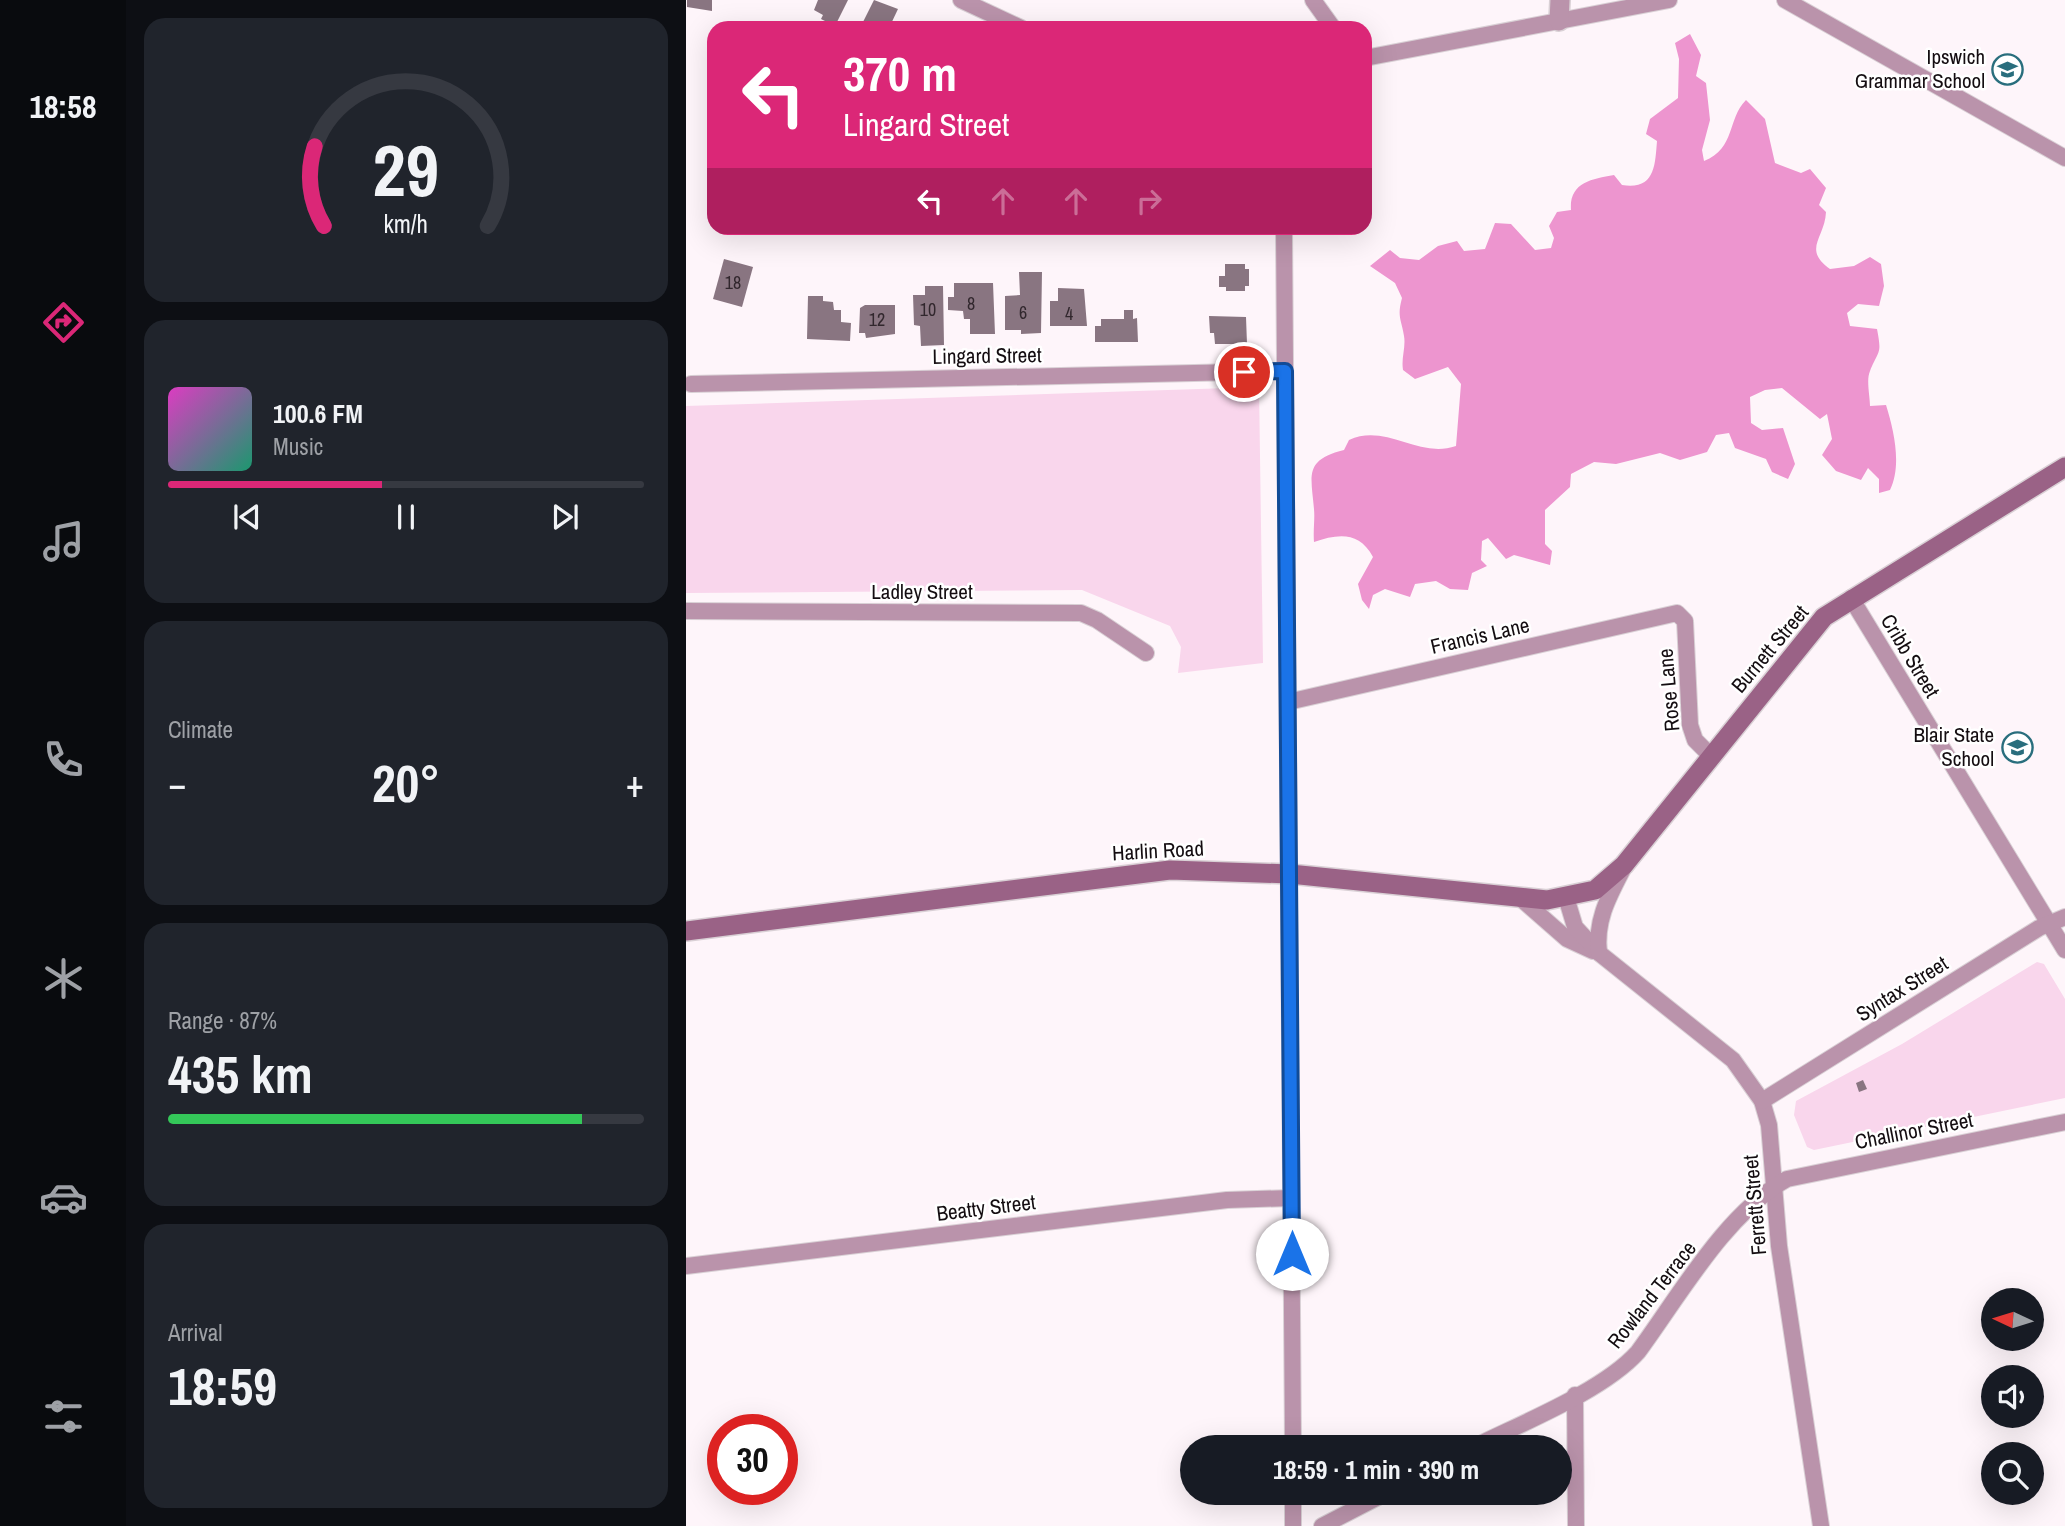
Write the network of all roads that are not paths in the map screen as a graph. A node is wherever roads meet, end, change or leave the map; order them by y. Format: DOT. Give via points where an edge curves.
graph roads {
  1 [pos="961,0"];
  2 [pos="1312,0"];
  3 [pos="1560,0"];
  4 [pos="1669,0"];
  5 [pos="1785,0"];
  6 [pos="1006,21"];
  7 [pos="1328,21"];
  8 [pos="1559,21"];
  9 [pos="1372,57"];
  10 [pos="2065,158"];
  11 [pos="1284,235"];
  12 [pos="1285,371"];
  13 [pos="691,384"];
  14 [pos="2065,467"];
  15 [pos="1851,598"];
  16 [pos="686,611"];
  17 [pos="1681,614"];
  18 [pos="1146,653"];
  19 [pos="1288,702"];
  20 [pos="1711,757"];
  21 [pos="1624,865"];
  22 [pos="1290,874"];
  23 [pos="1518,896"];
  24 [pos="1566,897"];
  25 [pos="2065,917"];
  26 [pos="2049,924"];
  27 [pos="686,931"];
  28 [pos="2065,950"];
  29 [pos="1599,953"];
  30 [pos="1762,1101"];
  31 [pos="2065,1122"];
  32 [pos="1773,1187"];
  33 [pos="1291,1198"];
  34 [pos="686,1266"];
  35 [pos="1575,1395"];
  36 [pos="1293,1435"];
  37 [pos="1497,1435"];
  38 [pos="1293,1505"];
  39 [pos="1363,1505"];
  40 [pos="1293,1526"];
  41 [pos="1322,1526"];
  42 [pos="1576,1526"];
  43 [pos="1821,1526"];
  1 -- 6 [label="street"];
  2 -- 7 [label="street"];
  3 -- 8 [label="street"];
  4 -- 8 [label="street"];
  5 -- 10 [label="street"];
  8 -- 9 [label="street"];
  11 -- 12 [label="street"];
  12 -- 13 [label="street, Lingard Street"];
  12 -- 19 [label="street"];
  14 -- 15 [label="main road, Burnett Street"];
  15 -- 20 [label="main road, Burnett Street" via="1818,623"];
  15 -- 26 [label="street, Cribb Street"];
  16 -- 18 [label="street, Ladley Street" via="1081,613"];
  17 -- 19 [label="street, Francis Lane"];
  17 -- 20 [label="street, Rose Lane" via="1692,733"];
  19 -- 22 [label="street"];
  20 -- 21 [label="main road, Burnett Street"];
  21 -- 24 [label="main road, Harlin Road" via="1595,890"];
  21 -- 29 [label="street" via="1602,911"];
  22 -- 23 [label="main road, Harlin Road"];
  22 -- 27 [label="main road, Harlin Road" via="1147,871"];
  22 -- 33 [label="street"];
  23 -- 24 [label="main road, Harlin Road"];
  23 -- 29 [label="street" via="1567,939"];
  24 -- 29 [label="street, Ferrett Street" via="1575,927"];
  25 -- 26 [label="street, Syntax Street"];
  26 -- 28 [label="street, Cribb Street"];
  26 -- 30 [label="street, Syntax Street"];
  29 -- 30 [label="street, Ferrett Street" via="1733,1060"];
  30 -- 32 [label="street, Ferrett Street" via="1769,1125"];
  31 -- 32 [label="street, Challinor Street" via="1797,1175"];
  32 -- 35 [label="street, Rowland Terrace" via="1738,1219 1631,1359"];
  32 -- 43 [label="street, Ferrett Street"];
  33 -- 34 [label="street, Beatty Street" via="1227,1200"];
  33 -- 36 [label="street"];
  35 -- 37 [label="street, Rowland Terrace"];
  35 -- 42 [label="street"];
  38 -- 40 [label="street"];
  39 -- 41 [label="street"];
}
